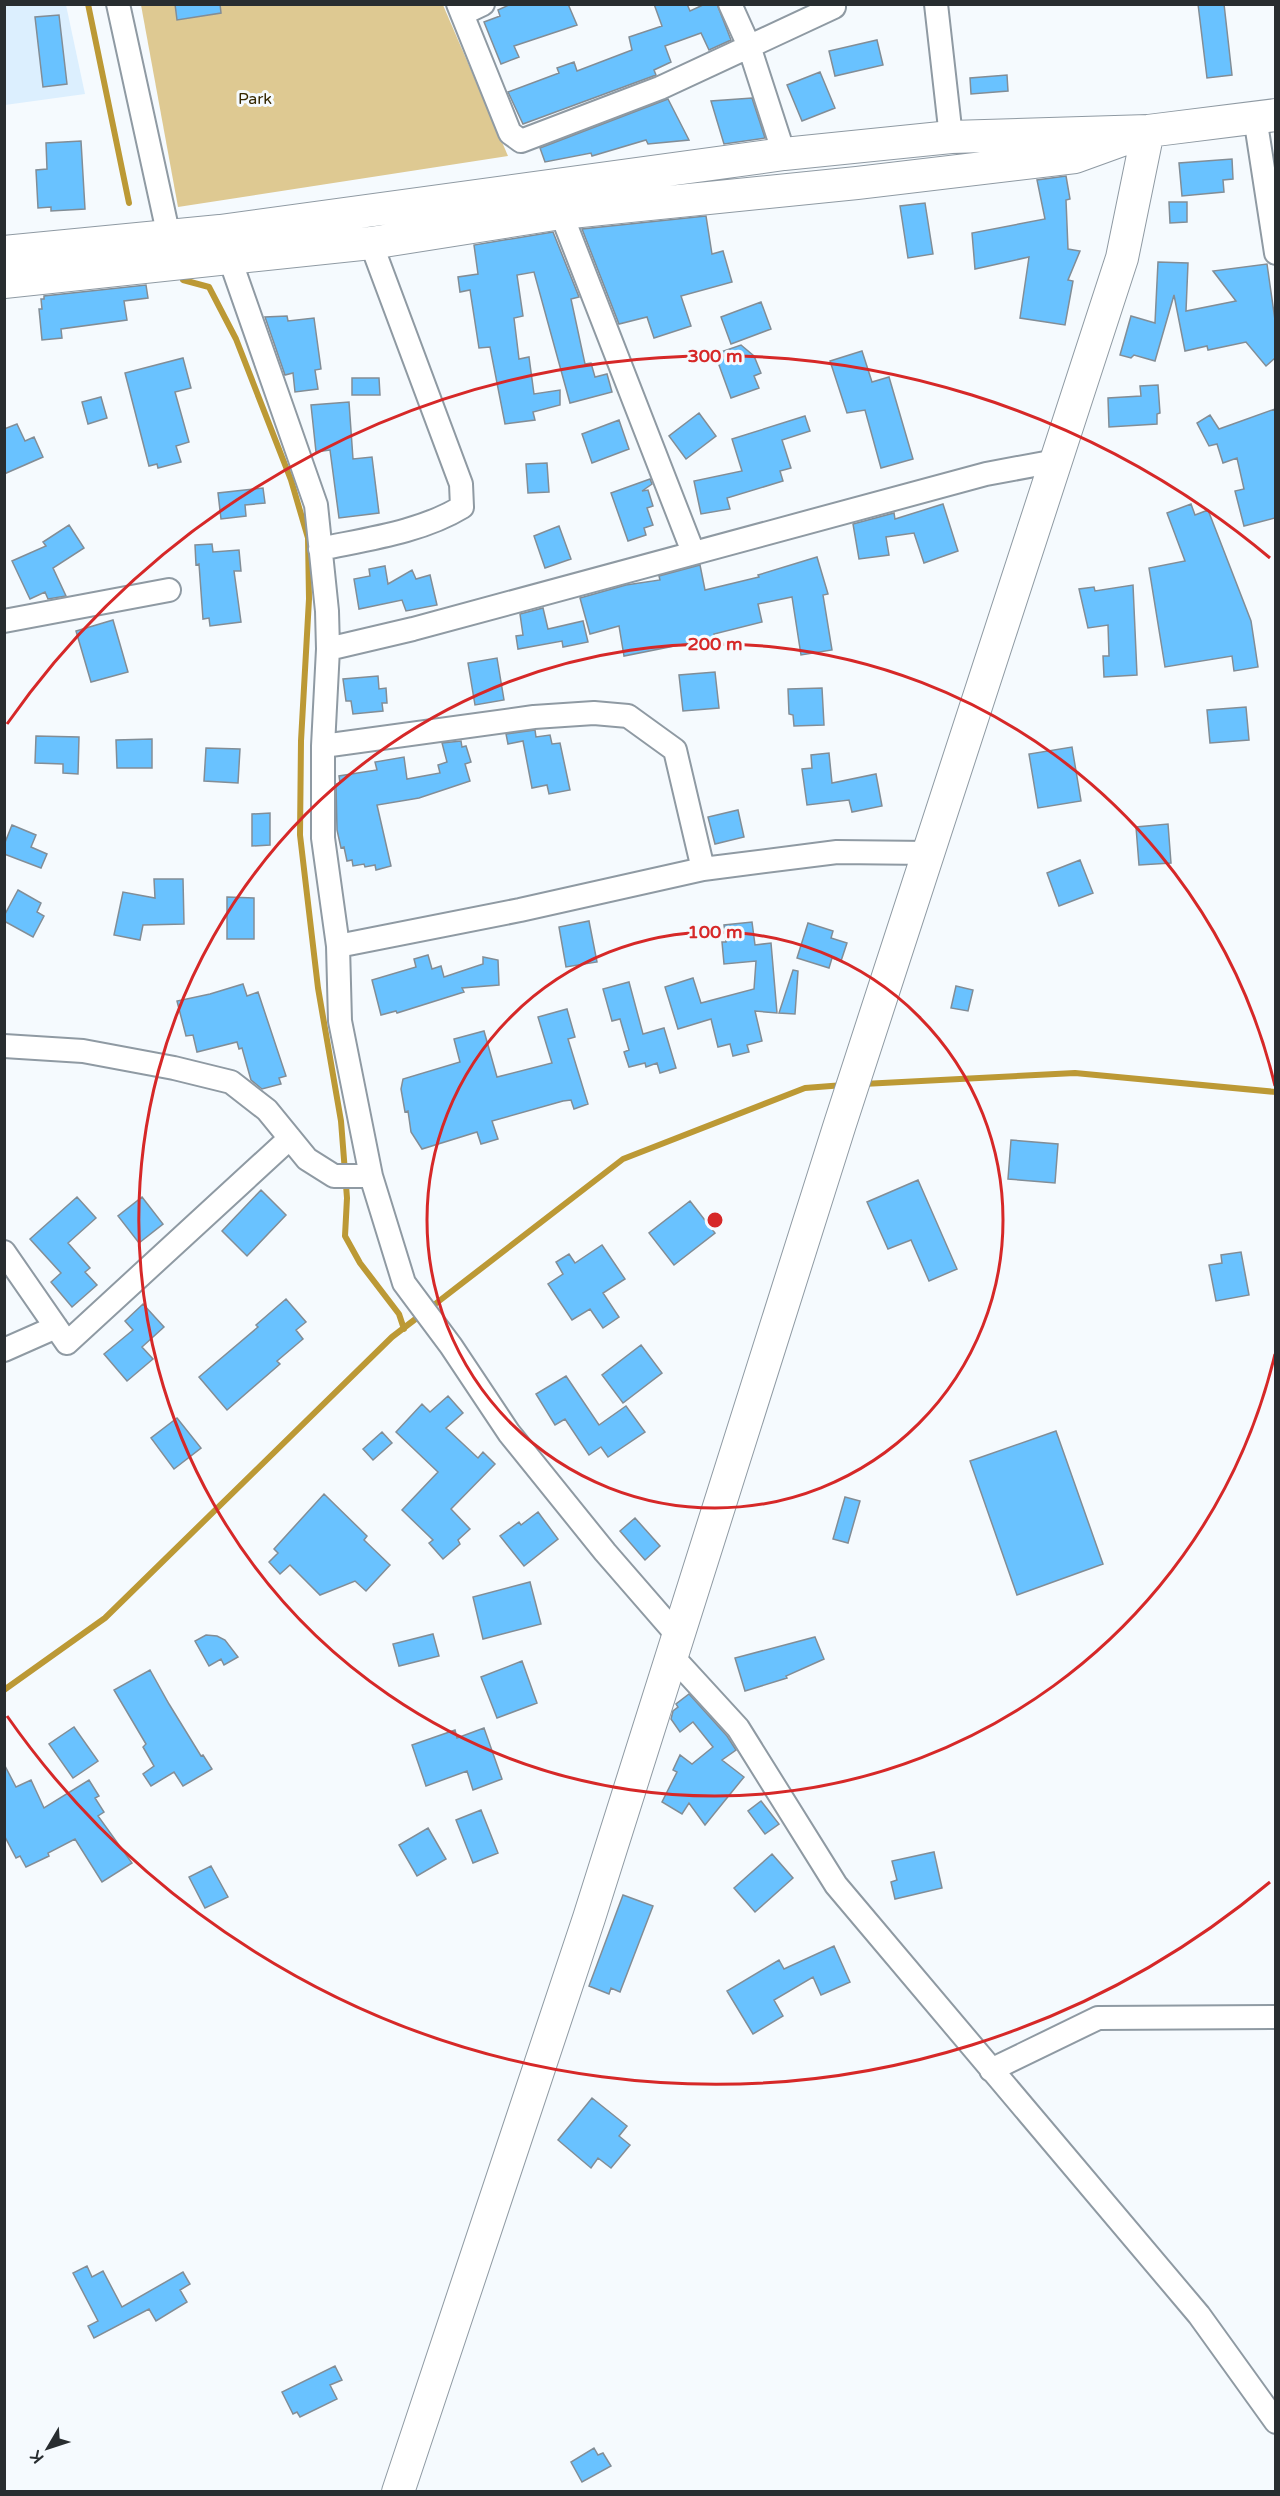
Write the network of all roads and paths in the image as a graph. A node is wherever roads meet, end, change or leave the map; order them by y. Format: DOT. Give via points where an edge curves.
graph roads {
  1 [pos="118,4"];
  2 [pos="483,4"];
  3 [pos="730,4"];
  4 [pos="936,4"];
  5 [pos="834,7"];
  6 [pos="460,9"];
  7 [pos="748,46"];
  8 [pos="1265,116"];
  9 [pos="1149,131"];
  10 [pos="951,137"];
  11 [pos="784,154"];
  12 [pos="561,213"];
  13 [pos="169,237"];
  14 [pos="371,243"];
  15 [pos="225,245"];
  16 [pos="4,252"];
  17 [pos="1275,253"];
  18 [pos="4,282"];
  19 [pos="1056,461"];
  20 [pos="321,549"];
  21 [pos="693,552"];
  22 [pos="169,590"];
  23 [pos="4,621"];
  24 [pos="328,649"];
  25 [pos="323,746"];
  26 [pos="929,853"];
  27 [pos="703,869"];
  28 [pos="338,946"];
  29 [pos="4,1046"];
  30 [pos="290,1138"];
  31 [pos="364,1176"];
  32 [pos="4,1252"];
  33 [pos="56,1327"];
  34 [pos="4,1350"];
  35 [pos="675,1646"];
  36 [pos="1275,2018"];
  37 [pos="991,2070"];
  38 [pos="1275,2422"];
  39 [pos="398,2492"];
  1 -- 13 [label="street"];
  2 -- 6 [label="street"];
  3 -- 7 [label="street"];
  4 -- 10 [label="street"];
  5 -- 7 [label="street"];
  6 -- 7 [label="street" via="510,133 521,141 660,88"];
  7 -- 11 [label="street"];
  8 -- 9 [label="main road"];
  8 -- 17 [label="street"];
  9 -- 10 [label="main road"];
  9 -- 12 [label="main road" via="1076,157"];
  9 -- 19 [label="main road" via="1122,258"];
  10 -- 11 [label="main road"];
  11 -- 15 [label="main road"];
  12 -- 14 [label="main road"];
  12 -- 21 [label="street"];
  13 -- 15 [label="main road"];
  13 -- 16 [label="main road"];
  14 -- 15 [label="main road"];
  14 -- 20 [label="street" via="461,484 462,507 398,531"];
  15 -- 18 [label="main road" via="150,265"];
  15 -- 20 [label="street" via="316,505"];
  19 -- 21 [label="street" via="986,474"];
  19 -- 26 [label="main road"];
  20 -- 24 [label="street"];
  21 -- 24 [label="street"];
  22 -- 23 [label="street"];
  24 -- 25 [label="street"];
  25 -- 27 [label="street" via="534,717 594,713 628,716 675,750"];
  25 -- 28 [label="street" via="323,838"];
  26 -- 27 [label="street" via="837,852"];
  26 -- 35 [label="main road"];
  27 -- 28 [label="street"];
  28 -- 31 [label="street" via="340,1021"];
  29 -- 30 [label="street" via="83,1051 231,1082 267,1110"];
  30 -- 31 [label="street" via="307,1159 334,1176"];
  30 -- 33 [label="street" via="67,1343"];
  31 -- 35 [label="street" via="404,1283 509,1433"];
  32 -- 33 [label="street"];
  33 -- 34 [label="street"];
  35 -- 37 [label="street" via="738,1728 836,1885"];
  35 -- 39 [label="main road" via="590,1918"];
  36 -- 37 [label="street" via="1098,2018"];
  37 -- 38 [label="street" via="1199,2315"];
}
